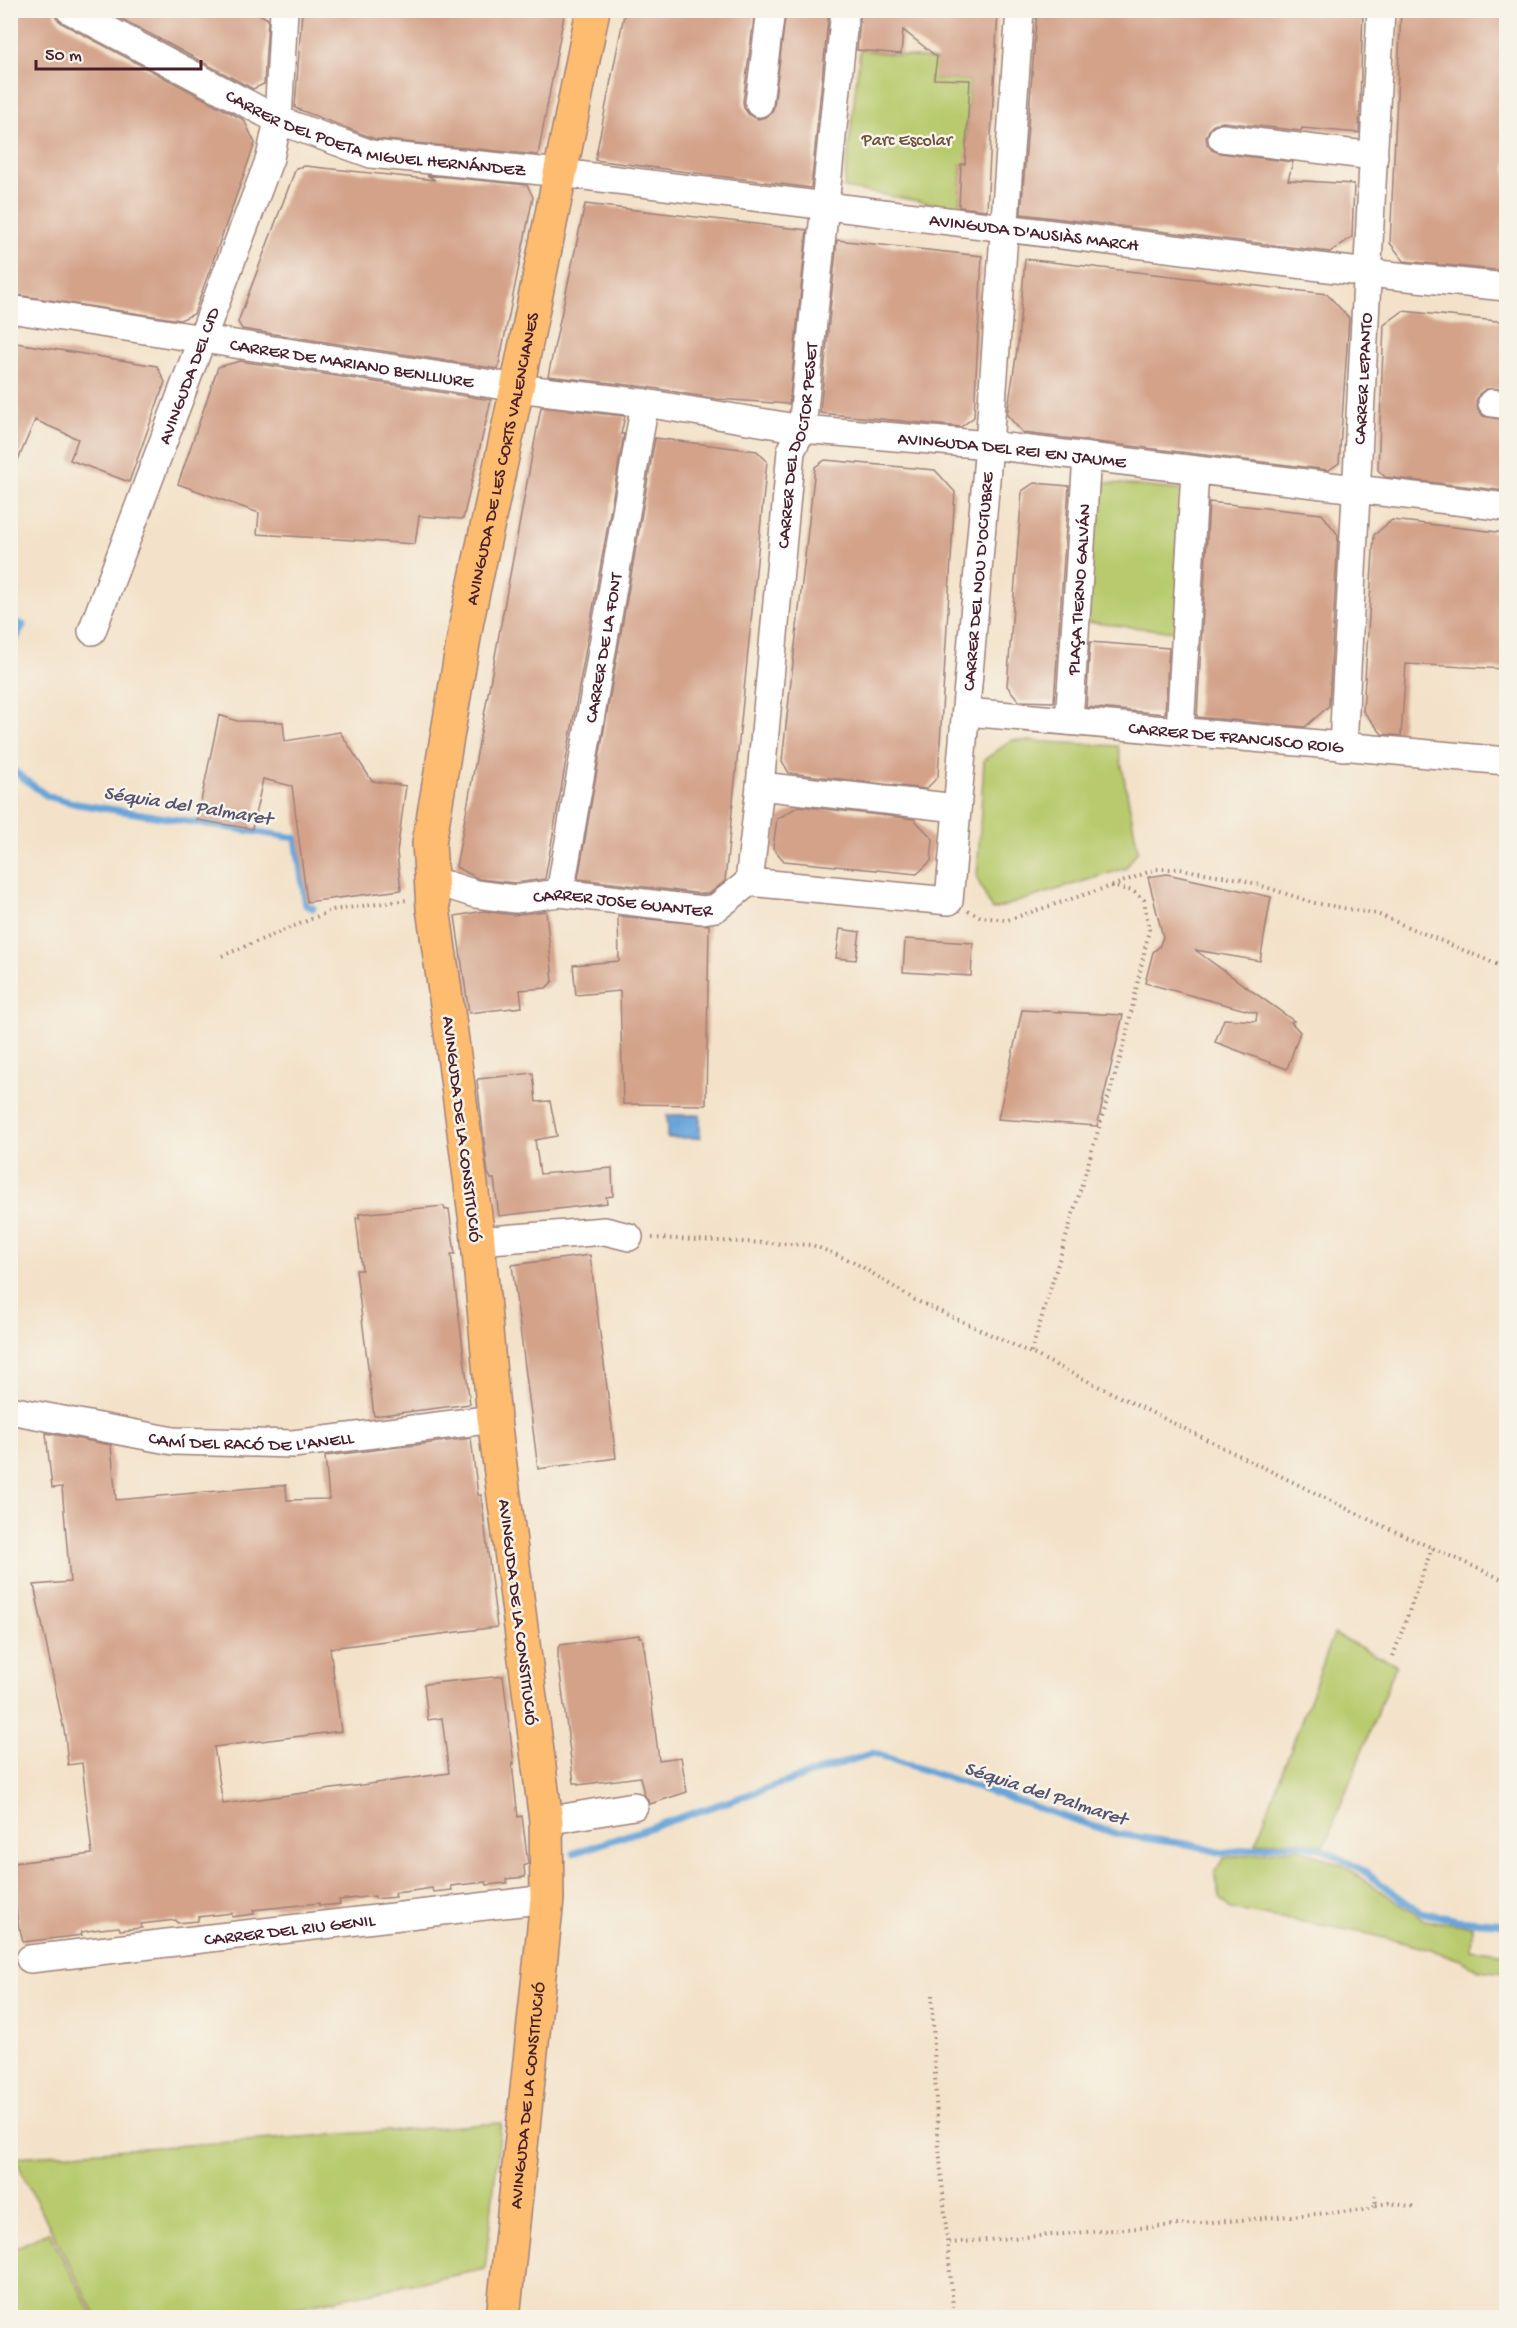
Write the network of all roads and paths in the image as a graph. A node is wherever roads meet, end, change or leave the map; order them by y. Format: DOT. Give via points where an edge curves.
graph roads {
  1 [pos="70,10"];
  2 [pos="284,10"];
  3 [pos="593,10"];
  4 [pos="771,10"];
  5 [pos="845,10"];
  6 [pos="1020,10"];
  7 [pos="1381,10"];
  8 [pos="759,103"];
  9 [pos="278,120"];
  10 [pos="1222,138"];
  11 [pos="1374,156"];
  12 [pos="561,173"];
  13 [pos="826,207"];
  14 [pos="1004,228"];
  15 [pos="1368,273"];
  16 [pos="1506,287"];
  17 [pos="10,309"];
  18 [pos="202,339"];
  19 [pos="517,387"];
  20 [pos="645,403"];
  21 [pos="802,429"];
  22 [pos="989,445"];
  23 [pos="1087,457"];
  24 [pos="1195,470"];
  25 [pos="1356,489"];
  26 [pos="1506,507"];
  27 [pos="93,631"];
  28 [pos="967,712"];
  29 [pos="1069,721"];
  30 [pos="1180,731"];
  31 [pos="1343,747"];
  32 [pos="1506,761"];
  33 [pos="760,786"];
  34 [pos="957,808"];
  35 [pos="749,882"];
  36 [pos="1111,886"];
  37 [pos="560,893"];
  38 [pos="432,897"];
  39 [pos="949,901"];
  40 [pos="222,956"];
  41 [pos="1506,968"];
  42 [pos="629,1237"];
  43 [pos="477,1241"];
  44 [pos="1031,1353"];
  45 [pos="10,1410"];
  46 [pos="494,1419"];
  47 [pos="1432,1548"];
  48 [pos="1506,1581"];
  49 [pos="1393,1656"];
  50 [pos="634,1806"];
  51 [pos="546,1821"];
  52 [pos="547,1899"];
  53 [pos="30,1959"];
  54 [pos="932,1995"];
  55 [pos="1375,2194"];
  56 [pos="1376,2205"];
  57 [pos="1417,2207"];
  58 [pos="949,2243"];
  59 [pos="503,2318"];
  60 [pos="954,2318"];
  1 -- 9 [label="street, CARRER DEL POETA MIGUEL HERNÁNDEZ"];
  2 -- 9 [label="street, AVINGUDA DEL CID"];
  3 -- 12 [label="main road, AVINGUDA DE LES CORTS VALENCIANES"];
  4 -- 8 [label="street"];
  5 -- 13 [label="street, CARRER DEL DOCTOR PESET"];
  6 -- 14 [label="street, CARRER DEL NOU D'OCTUBRE"];
  7 -- 11 [label="street, CARRER LEPANTO"];
  9 -- 12 [label="street, CARRER DEL POETA MIGUEL HERNÁNDEZ" via="371,154"];
  9 -- 18 [label="street, AVINGUDA DEL CID" via="270,159"];
  10 -- 11 [label="street"];
  11 -- 15 [label="street, CARRER LEPANTO"];
  12 -- 13 [label="street, AVINGUDA D'AUSIÀS MARCH"];
  12 -- 19 [label="main road, AVINGUDA DE LES CORTS VALENCIANES"];
  13 -- 14 [label="street, AVINGUDA D'AUSIÀS MARCH"];
  13 -- 21 [label="street, CARRER DEL DOCTOR PESET"];
  14 -- 15 [label="street, AVINGUDA D'AUSIÀS MARCH"];
  14 -- 22 [label="street, CARRER DEL NOU D'OCTUBRE"];
  15 -- 16 [label="street, AVINGUDA D'AUSIÀS MARCH"];
  15 -- 25 [label="street, CARRER LEPANTO"];
  17 -- 18 [label="street, CARRER DE MARIANO BENLLIURE"];
  18 -- 19 [label="street, CARRER DE MARIANO BENLLIURE"];
  18 -- 27 [label="street, AVINGUDA DEL CID"];
  19 -- 20 [label="street, AVINGUDA DEL REI EN JAUME"];
  19 -- 38 [label="main road, AVINGUDA DE LES CORTS VALENCIANES" via="467,620 429,843"];
  20 -- 21 [label="street, AVINGUDA DEL REI EN JAUME"];
  20 -- 37 [label="street, CARRER DE LA FONT"];
  21 -- 22 [label="street, AVINGUDA DEL REI EN JAUME"];
  21 -- 33 [label="street, CARRER DEL DOCTOR PESET" via="791,451"];
  22 -- 23 [label="street, AVINGUDA DEL REI EN JAUME"];
  22 -- 28 [label="street, CARRER DEL NOU D'OCTUBRE"];
  23 -- 24 [label="street, AVINGUDA DEL REI EN JAUME"];
  23 -- 29 [label="street, PLAÇA TIERNO GALVÁN"];
  24 -- 25 [label="street, AVINGUDA DEL REI EN JAUME"];
  24 -- 30 [label="street"];
  25 -- 26 [label="street, AVINGUDA DEL REI EN JAUME"];
  25 -- 31 [label="street, CARRER LEPANTO"];
  28 -- 29 [label="street, CARRER DE FRANCISCO ROIG"];
  28 -- 34 [label="street, CARRER DEL NOU D'OCTUBRE"];
  29 -- 30 [label="street, CARRER DE FRANCISCO ROIG"];
  30 -- 31 [label="street, CARRER DE FRANCISCO ROIG"];
  31 -- 32 [label="street, CARRER DE FRANCISCO ROIG"];
  33 -- 34 [label="street"];
  33 -- 35 [label="street, CARRER DEL DOCTOR PESET"];
  34 -- 39 [label="street, CARRER DEL NOU D'OCTUBRE"];
  35 -- 37 [label="street, CARRER JOSE GUANTER" via="716,908 703,910"];
  35 -- 39 [label="street"];
  36 -- 39 [label="path" via="1006,920 981,917"];
  36 -- 41 [label="path" via="1156,869 1240,879 1315,903 1377,914"];
  36 -- 44 [label="path" via="1133,891 1144,900 1149,930 1124,1044"];
  37 -- 38 [label="street, CARRER JOSE GUANTER" via="515,899 447,885"];
  38 -- 40 [label="path" via="333,910"];
  38 -- 43 [label="main road, AVINGUDA DE LA CONSTITUCIÓ"];
  42 -- 43 [label="street" via="605,1231"];
  42 -- 44 [label="path" via="812,1245 854,1262 915,1300"];
  43 -- 46 [label="main road, AVINGUDA DE LA CONSTITUCIÓ"];
  44 -- 47 [label="path"];
  45 -- 46 [label="street, CAMÍ DEL RACÓ DE L'ANELL" via="173,1441 292,1444"];
  46 -- 51 [label="main road, AVINGUDA DE LA CONSTITUCIÓ"];
  47 -- 48 [label="path"];
  47 -- 49 [label="path"];
  50 -- 51 [label="street"];
  51 -- 52 [label="main road, AVINGUDA DE LA CONSTITUCIÓ"];
  52 -- 53 [label="street, CARRER DEL RIU GENIL"];
  52 -- 59 [label="main road, AVINGUDA DE LA CONSTITUCIÓ"];
  54 -- 58 [label="path"];
  55 -- 56 [label="path"];
  56 -- 57 [label="path"];
  56 -- 58 [label="path" via="1366,2210"];
  58 -- 60 [label="path"];
}
